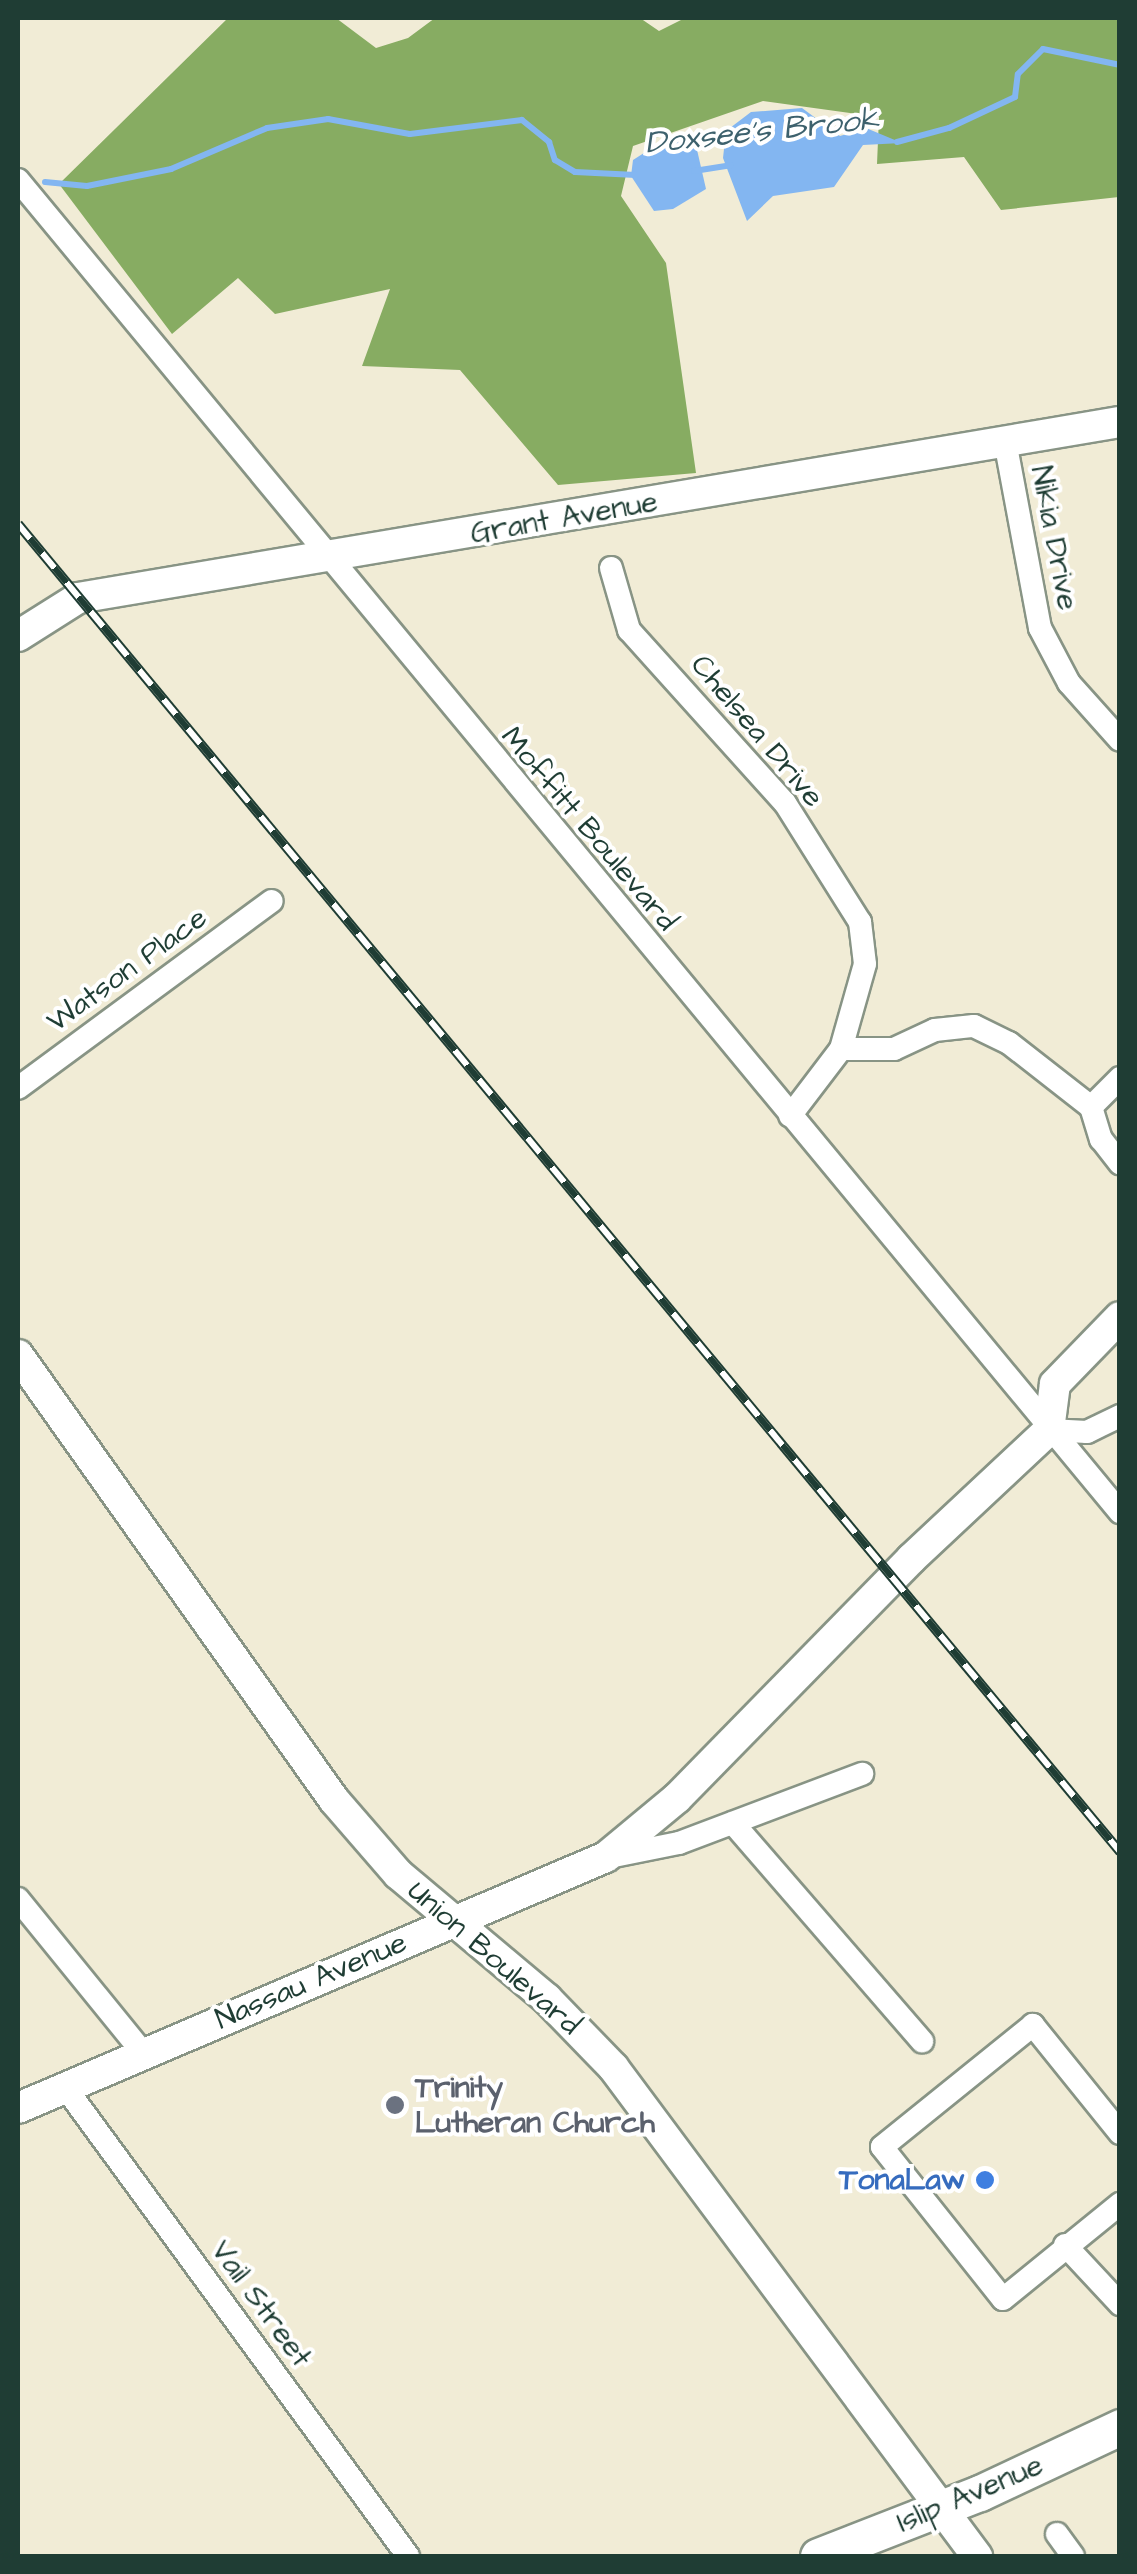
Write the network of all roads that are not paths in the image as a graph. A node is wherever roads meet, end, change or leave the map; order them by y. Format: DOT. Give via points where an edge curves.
graph roads {
  1 [pos="18,180"];
  2 [pos="1120,422"];
  3 [pos="1006,441"];
  4 [pos="329,560"];
  5 [pos="611,568"];
  6 [pos="18,636"];
  7 [pos="1120,740"];
  8 [pos="272,901"];
  9 [pos="841,1050"];
  10 [pos="1120,1078"];
  11 [pos="18,1088"];
  12 [pos="1091,1107"];
  13 [pos="790,1116"];
  14 [pos="1120,1163"];
  15 [pos="1120,1317"];
  16 [pos="18,1355"];
  17 [pos="1120,1416"];
  18 [pos="1049,1430"];
  19 [pos="1120,1512"];
  20 [pos="862,1774"];
  21 [pos="677,1798"];
  22 [pos="733,1823"];
  23 [pos="700,1836"];
  24 [pos="606,1858"];
  25 [pos="18,1898"];
  26 [pos="454,1920"];
  27 [pos="922,2041"];
  28 [pos="144,2054"];
  29 [pos="65,2087"];
  30 [pos="18,2108"];
  31 [pos="1120,2133"];
  32 [pos="1120,2204"];
  33 [pos="1065,2245"];
  34 [pos="1120,2304"];
  35 [pos="1120,2428"];
  36 [pos="942,2508"];
  37 [pos="1057,2534"];
  38 [pos="408,2556"];
  39 [pos="818,2556"];
  40 [pos="977,2556"];
  41 [pos="1073,2556"];
  1 -- 4 [label="street, Moffitt Boulevard"];
  2 -- 3 [label="street, Grant Avenue"];
  3 -- 4 [label="street, Grant Avenue"];
  3 -- 7 [label="street, Nikia Drive" via="1040,628 1069,683"];
  4 -- 6 [label="street, Grant Avenue" via="78,598"];
  4 -- 13 [label="street, Moffitt Boulevard"];
  5 -- 9 [label="street, Chelsea Drive" via="629,630 785,803 860,922 865,964"];
  8 -- 11 [label="street, Watson Place"];
  9 -- 12 [label="street" via="894,1049 935,1030 974,1026 1009,1043"];
  9 -- 13 [label="street, Chelsea Drive"];
  10 -- 12 [label="street"];
  12 -- 14 [label="street"];
  13 -- 18 [label="street, Moffitt Boulevard"];
  15 -- 18 [label="street" via="1054,1384"];
  16 -- 26 [label="street, Union Boulevard" via="334,1800 398,1874"];
  17 -- 18 [label="street" via="1086,1432"];
  18 -- 19 [label="street, Moffitt Boulevard"];
  18 -- 21 [label="street, Nassau Avenue" via="911,1559"];
  20 -- 22 [label="street, Nassau Avenue"];
  21 -- 23 [label="street"];
  21 -- 24 [label="street, Nassau Avenue"];
  22 -- 23 [label="street, Nassau Avenue"];
  22 -- 27 [label="street"];
  23 -- 24 [label="street, Nassau Avenue"];
  24 -- 26 [label="street, Nassau Avenue"];
  25 -- 28 [label="street"];
  26 -- 28 [label="street, Nassau Avenue"];
  26 -- 36 [label="street, Union Boulevard" via="613,2067"];
  28 -- 29 [label="street, Nassau Avenue"];
  29 -- 30 [label="street, Nassau Avenue"];
  29 -- 38 [label="street, Vail Street"];
  31 -- 33 [label="street" via="1033,2025 882,2147 1003,2300"];
  32 -- 33 [label="street"];
  33 -- 34 [label="street"];
  35 -- 36 [label="main road, Islip Avenue"];
  36 -- 39 [label="main road, Islip Avenue"];
  36 -- 40 [label="street, Union Boulevard"];
  37 -- 41 [label="street"];
}
